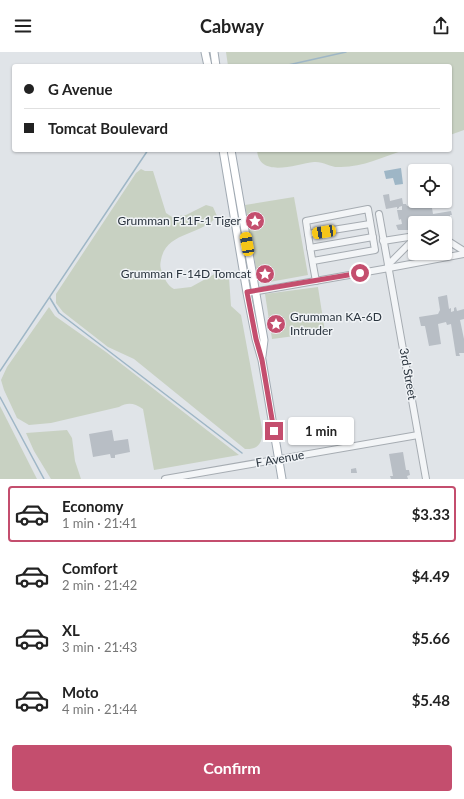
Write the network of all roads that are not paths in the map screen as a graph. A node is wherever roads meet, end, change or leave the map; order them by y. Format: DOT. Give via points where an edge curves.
graph roads {
  1 [pos="205,52"];
  2 [pos="214,52"];
  3 [pos="208,64"];
  4 [pos="216,64"];
  5 [pos="223,152"];
  6 [pos="231,152"];
  7 [pos="379,214"];
  8 [pos="370,224"];
  9 [pos="308,234"];
  10 [pos="373,237"];
  11 [pos="408,238"];
  12 [pos="384,241"];
  13 [pos="452,243"];
  14 [pos="408,245"];
  15 [pos="310,248"];
  16 [pos="464,251"];
  17 [pos="464,254"];
  18 [pos="312,261"];
  19 [pos="389,267"];
  20 [pos="316,281"];
  21 [pos="255,291"];
  22 [pos="247,292"];
  23 [pos="262,360"];
  24 [pos="418,434"];
  25 [pos="279,460"];
  26 [pos="165,479"];
  27 [pos="282,479"];
  28 [pos="426,479"];
  1 -- 3 [label="main road"];
  2 -- 4 [label="main road"];
  5 -- 22 [label="main road"];
  6 -- 21 [label="main road"];
  7 -- 12 [label="street, 3rd Street"];
  8 -- 9 [label="street"];
  8 -- 9 [label="street" via="368,209 306,221"];
  8 -- 10 [label="street"];
  9 -- 15 [label="street"];
  10 -- 15 [label="street"];
  10 -- 18 [label="street" via="375,250"];
  11 -- 12 [label="street"];
  12 -- 19 [label="street, 3rd Street"];
  13 -- 16 [label="street"];
  14 -- 19 [label="street"];
  15 -- 18 [label="street"];
  17 -- 19 [label="street"];
  18 -- 20 [label="street"];
  19 -- 20 [label="street"];
  19 -- 24 [label="street, 3rd Street"];
  20 -- 21 [label="street"];
  21 -- 22 [label="street"];
  21 -- 23 [label="main road" via="264,340"];
  22 -- 23 [label="main road"];
  23 -- 25 [label="main road"];
  24 -- 25 [label="street, F Avenue"];
  24 -- 28 [label="street, 3rd Street"];
  25 -- 26 [label="street, F Avenue"];
  25 -- 27 [label="main road"];
}
